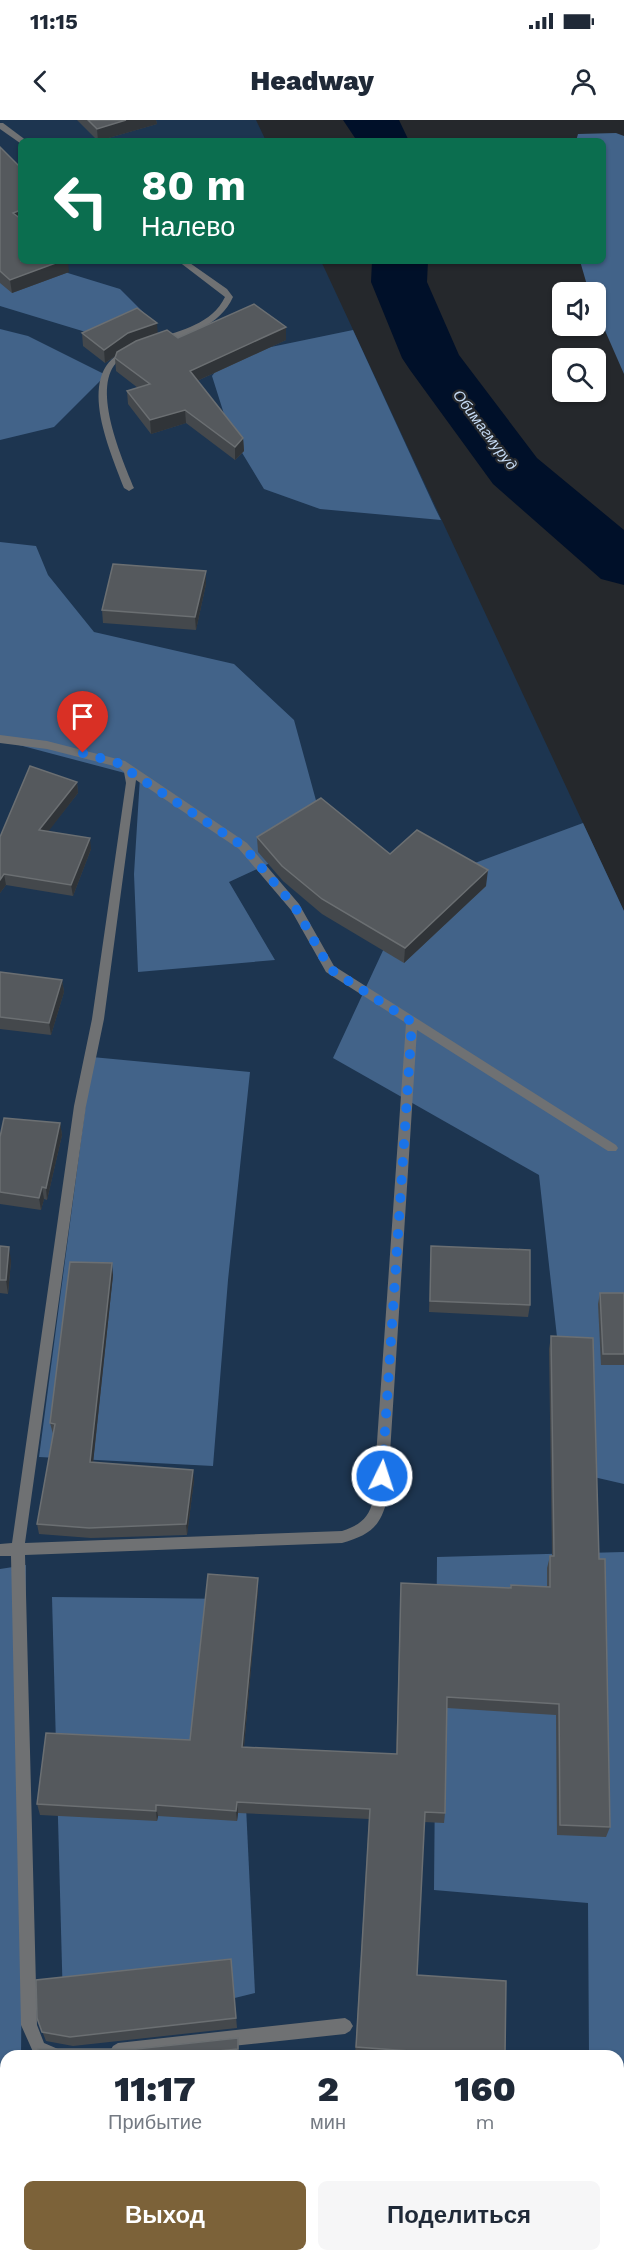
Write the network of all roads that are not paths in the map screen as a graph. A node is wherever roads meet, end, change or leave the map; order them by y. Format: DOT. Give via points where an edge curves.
graph roads {
  1 [pos="0,125"];
  2 [pos="19,138"];
  3 [pos="186,264"];
  4 [pos="153,343"];
  5 [pos="143,347"];
  6 [pos="129,488"];
  7 [pos="0,739"];
  8 [pos="129,771"];
  9 [pos="412,1022"];
  10 [pos="612,1148"];
  11 [pos="18,1548"];
  12 [pos="0,1550"];
  13 [pos="345,2026"];
  14 [pos="42,2050"];
  15 [pos="127,2050"];
  1 -- 2 [label="lane"];
  3 -- 4 [label="lane" via="224,291 229,297 227,303 221,314"];
  5 -- 6 [label="lane" via="112,362 104,384 108,422"];
  7 -- 8 [label="lane" via="101,758"];
  8 -- 9 [label="lane" via="243,846 295,907 330,969"];
  8 -- 11 [label="lane" via="131,783 103,984 79,1118"];
  9 -- 10 [label="lane"];
  9 -- 11 [label="lane" via="376,1517 357,1533 342,1537"];
  11 -- 12 [label="lane"];
  11 -- 14 [label="lane" via="29,2025"];
  13 -- 15 [label="lane"];
}
